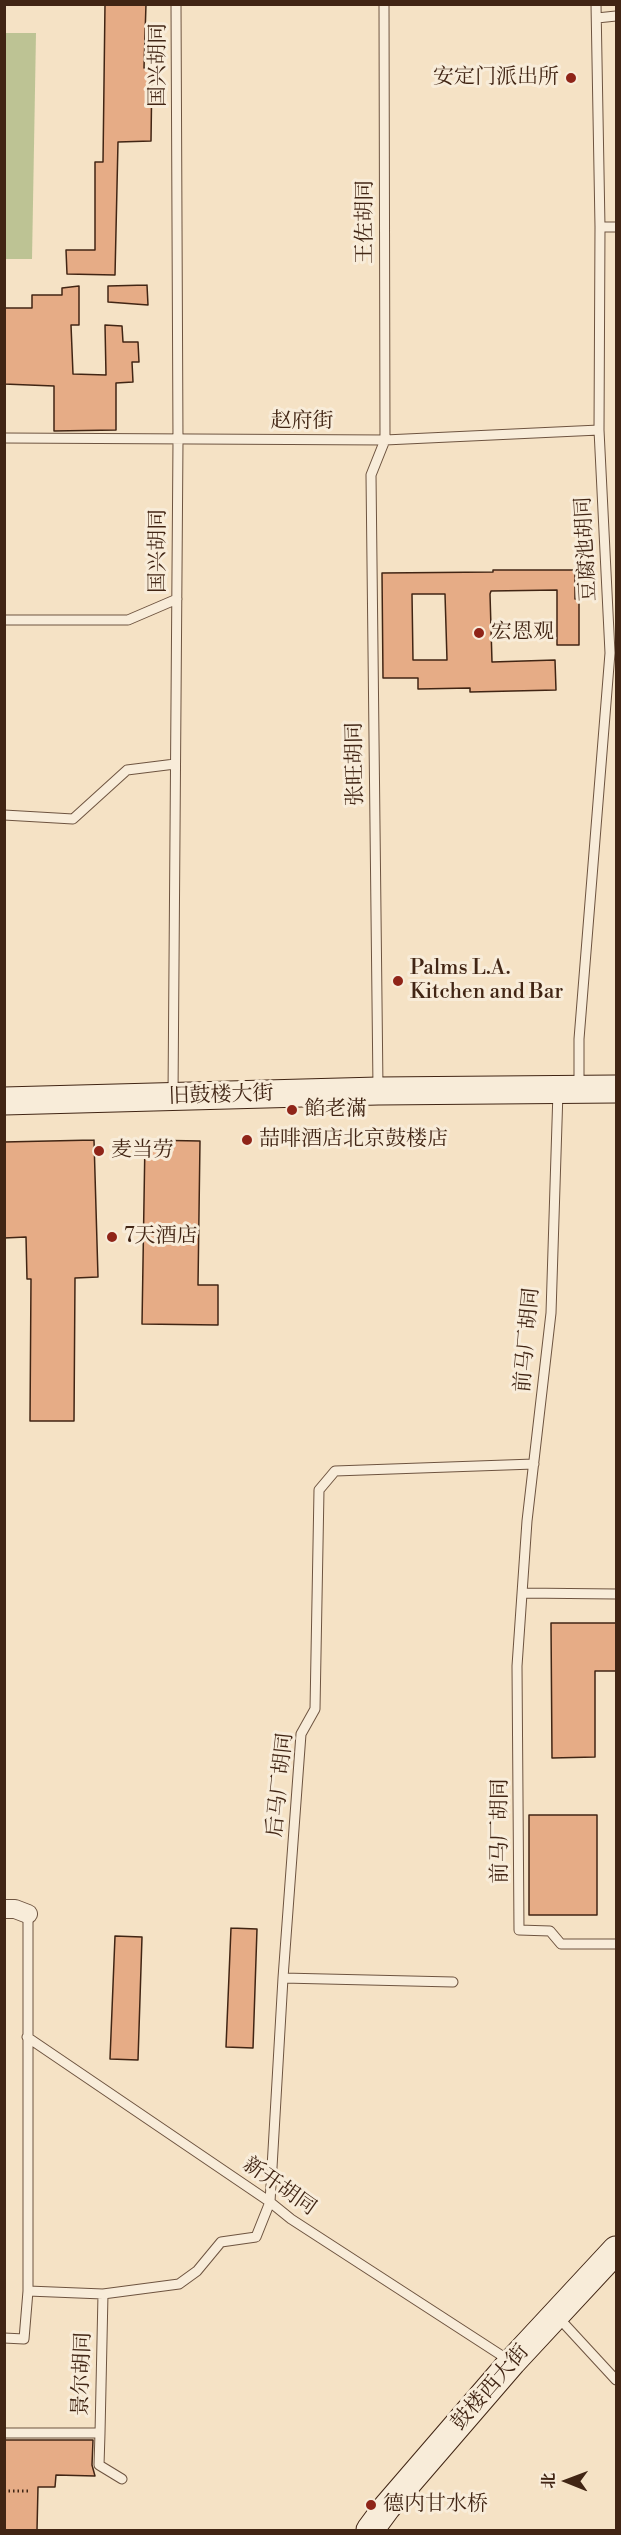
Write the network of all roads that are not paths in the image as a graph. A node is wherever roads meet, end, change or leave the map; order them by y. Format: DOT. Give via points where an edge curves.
graph roads {
  1 [pos="176,4"];
  2 [pos="384,4"];
  3 [pos="596,4"];
  4 [pos="616,16"];
  5 [pos="597,18"];
  6 [pos="600,227"];
  7 [pos="616,227"];
  8 [pos="599,430"];
  9 [pos="4,438"];
  10 [pos="385,440"];
  11 [pos="178,441"];
  12 [pos="177,599"];
  13 [pos="4,620"];
  14 [pos="613,651"];
  15 [pos="616,710"];
  16 [pos="605,714"];
  17 [pos="175,764"];
  18 [pos="4,815"];
  19 [pos="569,1089"];
  20 [pos="616,1089"];
  21 [pos="378,1090"];
  22 [pos="173,1097"];
  23 [pos="4,1101"];
  24 [pos="534,1464"];
  25 [pos="522,1593"];
  26 [pos="616,1594"];
  27 [pos="4,1909"];
  28 [pos="28,1914"];
  29 [pos="616,1944"];
  30 [pos="283,1978"];
  31 [pos="453,1982"];
  32 [pos="27,2037"];
  33 [pos="270,2202"];
  34 [pos="616,2250"];
  35 [pos="28,2291"];
  36 [pos="103,2294"];
  37 [pos="555,2314"];
  38 [pos="4,2338"];
  39 [pos="512,2362"];
  40 [pos="616,2380"];
  41 [pos="4,2433"];
  42 [pos="99,2433"];
  43 [pos="122,2479"];
  44 [pos="370,2530"];
  1 -- 11 [label="lane, 国兴胡同"];
  2 -- 10 [label="lane, 王佐胡同"];
  3 -- 5 [label="lane, 豆腐池胡同"];
  4 -- 5 [label="lane"];
  5 -- 6 [label="lane, 豆腐池胡同"];
  6 -- 7 [label="lane"];
  6 -- 8 [label="lane, 豆腐池胡同"];
  8 -- 10 [label="lane, 赵府街"];
  8 -- 14 [label="lane, 豆腐池胡同"];
  9 -- 11 [label="lane, 赵府街"];
  10 -- 11 [label="lane, 赵府街"];
  10 -- 21 [label="lane, 张旺胡同" via="371,475"];
  11 -- 12 [label="lane, 国兴胡同"];
  12 -- 13 [label="lane" via="129,620"];
  12 -- 17 [label="lane, 国兴胡同"];
  14 -- 16 [label="lane, 豆腐池胡同"];
  15 -- 16 [label="lane"];
  16 -- 19 [label="lane, 豆腐池胡同" via="579,1039"];
  17 -- 18 [label="lane" via="127,770 73,819"];
  17 -- 22 [label="lane, 国兴胡同"];
  19 -- 20 [label="main road, 旧鼓楼大街"];
  19 -- 21 [label="main road, 旧鼓楼大街"];
  19 -- 24 [label="lane, 前马厂胡同"];
  21 -- 22 [label="main road, 旧鼓楼大街"];
  22 -- 23 [label="main road, 旧鼓楼大街"];
  24 -- 25 [label="lane, 前马厂胡同"];
  24 -- 30 [label="lane, 后马厂胡同" via="335,1471 319,1490 315,1709 301,1734"];
  25 -- 26 [label="lane"];
  25 -- 29 [label="lane, 前马厂胡同" via="517,1666 519,1930 550,1931 561,1944"];
  27 -- 28 [label="street"];
  28 -- 32 [label="lane"];
  30 -- 31 [label="lane"];
  30 -- 33 [label="lane, 后马厂胡同"];
  32 -- 33 [label="lane, 新开胡同"];
  32 -- 35 [label="lane"];
  33 -- 36 [label="lane, 后马厂胡同" via="256,2237 221,2242 197,2271 179,2284"];
  33 -- 39 [label="lane, 新开胡同"];
  34 -- 37 [label="main road, 鼓楼西大街"];
  35 -- 36 [label="lane"];
  35 -- 38 [label="lane" via="24,2339"];
  36 -- 42 [label="lane, 景尔胡同"];
  37 -- 39 [label="main road, 鼓楼西大街"];
  37 -- 40 [label="lane"];
  39 -- 44 [label="main road, 鼓楼西大街"];
  41 -- 42 [label="lane, 景尔胡同"];
  42 -- 43 [label="lane" via="99,2465"];
}
